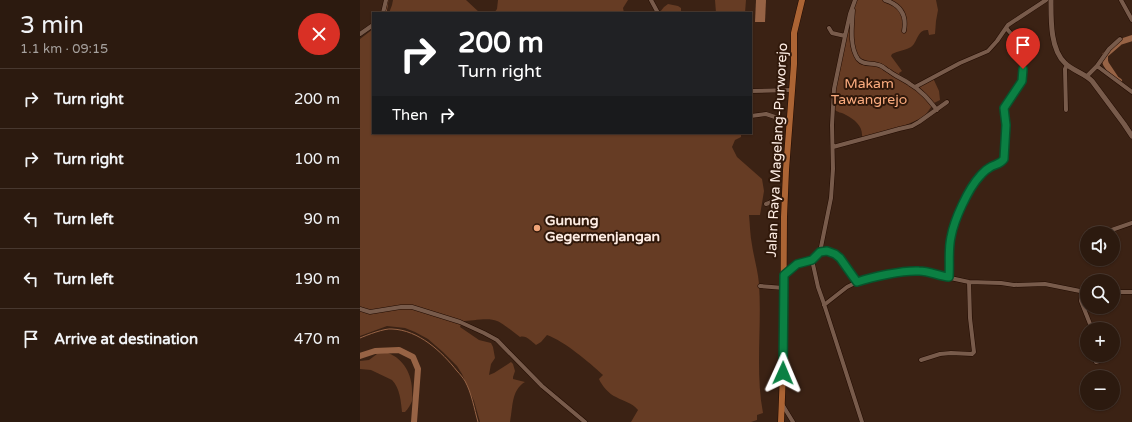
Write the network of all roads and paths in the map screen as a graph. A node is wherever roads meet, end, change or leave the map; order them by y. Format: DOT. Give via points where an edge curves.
graph roads {
  1 [pos="386,0"];
  2 [pos="651,0"];
  3 [pos="802,0"];
  4 [pos="855,0"];
  5 [pos="886,0"];
  6 [pos="1046,0"];
  7 [pos="1051,0"];
  8 [pos="1121,0"];
  9 [pos="853,8"];
  10 [pos="383,12"];
  11 [pos="657,12"];
  12 [pos="1132,20"];
  13 [pos="372,26"];
  14 [pos="829,28"];
  15 [pos="1007,28"];
  16 [pos="904,31"];
  17 [pos="360,34"];
  18 [pos="845,36"];
  19 [pos="1120,39"];
  20 [pos="1067,65"];
  21 [pos="1097,66"];
  22 [pos="1087,76"];
  23 [pos="915,87"];
  24 [pos="792,90"];
  25 [pos="752,91"];
  26 [pos="1132,92"];
  27 [pos="947,102"];
  28 [pos="937,110"];
  29 [pos="1066,110"];
  30 [pos="752,116"];
  31 [pos="790,122"];
  32 [pos="1132,136"];
  33 [pos="833,147"];
  34 [pos="785,199"];
  35 [pos="766,204"];
  36 [pos="1132,223"];
  37 [pos="1120,227"];
  38 [pos="820,252"];
  39 [pos="812,260"];
  40 [pos="784,275"];
  41 [pos="949,277"];
  42 [pos="857,282"];
  43 [pos="969,282"];
  44 [pos="760,286"];
  45 [pos="784,288"];
  46 [pos="1080,291"];
  47 [pos="1120,292"];
  48 [pos="1132,292"];
  49 [pos="824,305"];
  50 [pos="360,310"];
  51 [pos="921,360"];
  52 [pos="782,404"];
  53 [pos="586,422"];
  54 [pos="781,422"];
  55 [pos="793,422"];
  56 [pos="862,422"];
  1 -- 10 [label="street"];
  2 -- 11 [label="street"];
  3 -- 24 [label="main road, Jalan Raya Magelang-Purworejo" via="794,33"];
  4 -- 9 [label="street"];
  5 -- 16 [label="street" via="900,9 905,21"];
  6 -- 15 [label="street"];
  7 -- 20 [label="street" via="1052,34"];
  8 -- 12 [label="street"];
  9 -- 18 [label="street"];
  9 -- 23 [label="street" via="852,40 860,61 881,65"];
  13 -- 17 [label="street"];
  14 -- 18 [label="street" via="834,34"];
  15 -- 23 [label="street" via="988,51"];
  15 -- 41 [label="street" via="1022,54 1023,69 1022,81 1004,108 1004,159 989,168 976,181 957,217 950,238"];
  18 -- 33 [label="street" via="834,95"];
  19 -- 21 [label="street"];
  20 -- 22 [label="street"];
  20 -- 29 [label="street"];
  21 -- 22 [label="street"];
  21 -- 26 [label="street"];
  22 -- 32 [label="street"];
  23 -- 28 [label="street"];
  24 -- 25 [label="street"];
  24 -- 31 [label="main road, Jalan Raya Magelang-Purworejo"];
  27 -- 28 [label="street"];
  28 -- 33 [label="street" via="912,126"];
  30 -- 31 [label="street" via="766,114"];
  31 -- 34 [label="main road, Jalan Raya Magelang-Purworejo"];
  33 -- 38 [label="street" via="832,192"];
  34 -- 35 [label="street" via="773,200"];
  34 -- 40 [label="main road, Jalan Raya Magelang-Purworejo"];
  36 -- 37 [label="street"];
  38 -- 39 [label="street"];
  38 -- 42 [label="street" via="832,252 838,256"];
  39 -- 40 [label="street" via="797,264"];
  39 -- 49 [label="street"];
  40 -- 45 [label="main road, Jalan Raya Magelang-Purworejo"];
  41 -- 42 [label="street" via="914,271"];
  41 -- 43 [label="street"];
  42 -- 49 [label="street"];
  43 -- 46 [label="street" via="1045,284"];
  43 -- 51 [label="street" via="974,352 940,354"];
  44 -- 45 [label="street"];
  45 -- 52 [label="main road, Jalan Raya Magelang-Purworejo"];
  47 -- 48 [label="street"];
  49 -- 56 [label="street"];
  50 -- 53 [label="street" via="370,312 412,307 460,322 484,333 497,340 542,386"];
  52 -- 54 [label="main road, Jalan Raya Magelang-Purworejo"];
  52 -- 55 [label="street"];
}
